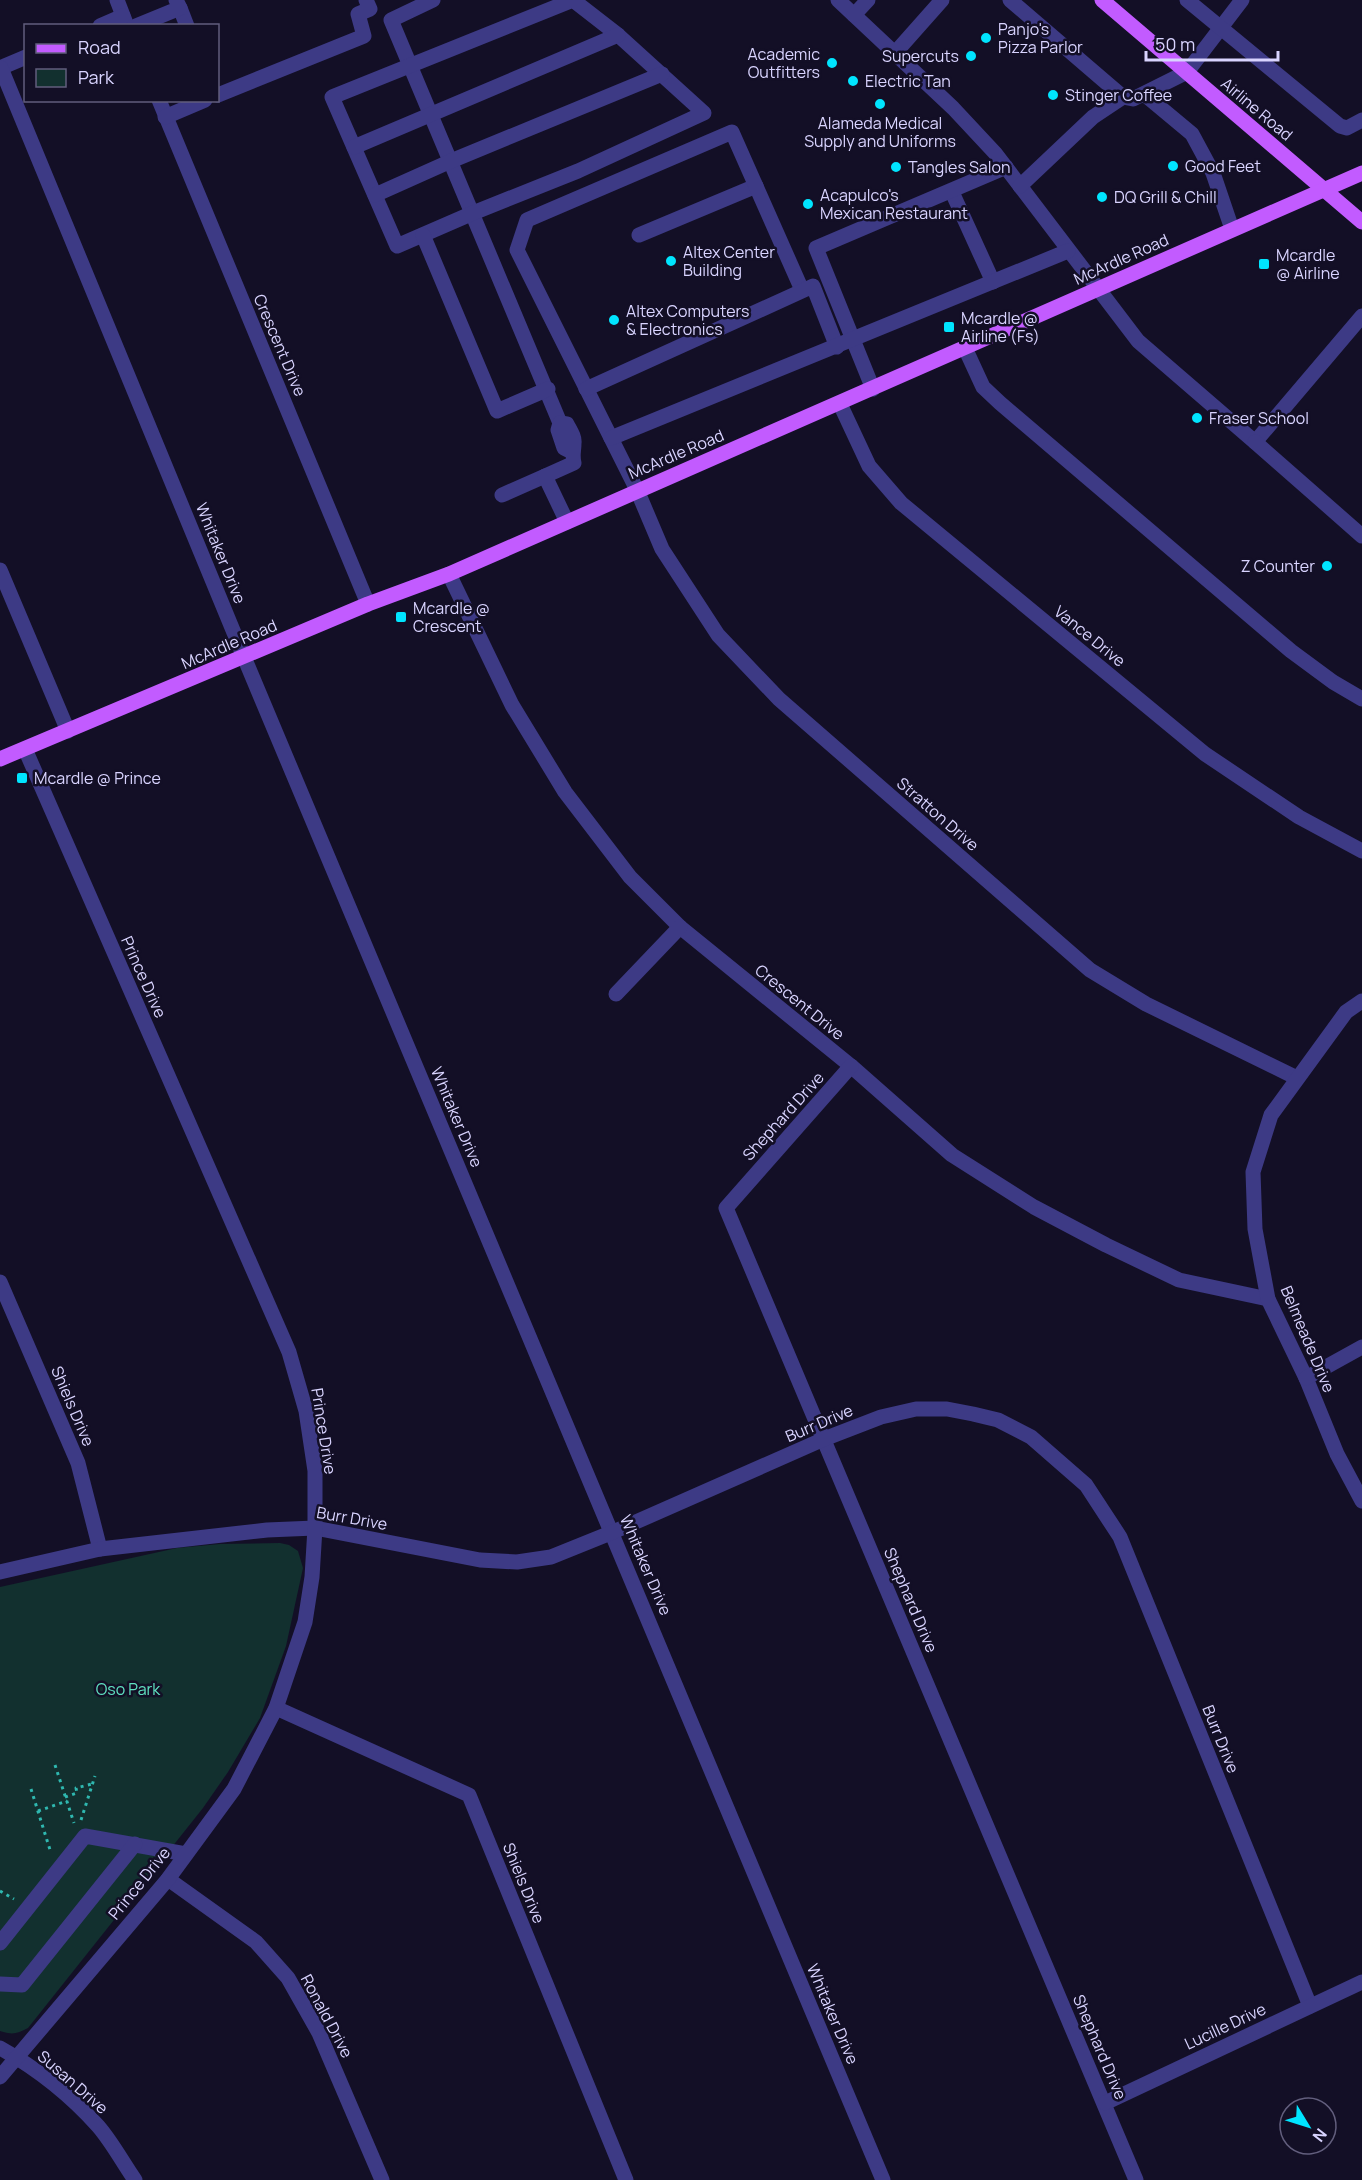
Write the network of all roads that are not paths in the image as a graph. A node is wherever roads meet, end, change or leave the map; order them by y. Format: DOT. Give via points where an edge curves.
graph roads {
  1 [pos="117,0"];
  2 [pos="366,0"];
  3 [pos="433,0"];
  4 [pos="574,0"];
  5 [pos="838,0"];
  6 [pos="868,0"];
  7 [pos="942,0"];
  8 [pos="1010,0"];
  9 [pos="1102,0"];
  10 [pos="1187,0"];
  11 [pos="1242,0"];
  12 [pos="178,4"];
  13 [pos="854,15"];
  14 [pos="125,21"];
  15 [pos="110,24"];
  16 [pos="140,24"];
  17 [pos="186,24"];
  18 [pos="1221,26"];
  19 [pos="618,35"];
  20 [pos="896,53"];
  21 [pos="24,58"];
  22 [pos="411,66"];
  23 [pos="0,68"];
  24 [pos="1187,72"];
  25 [pos="662,74"];
  26 [pos="1144,94"];
  27 [pos="219,95"];
  28 [pos="1123,97"];
  29 [pos="160,102"];
  30 [pos="200,102"];
  31 [pos="432,115"];
  32 [pos="165,117"];
  33 [pos="1362,120"];
  34 [pos="354,147"];
  35 [pos="451,161"];
  36 [pos="1006,167"];
  37 [pos="1362,173"];
  38 [pos="756,186"];
  39 [pos="1020,186"];
  40 [pos="1323,189"];
  41 [pos="952,192"];
  42 [pos="375,195"];
  43 [pos="473,213"];
  44 [pos="1362,222"];
  45 [pos="1232,230"];
  46 [pos="423,235"];
  47 [pos="639,236"];
  48 [pos="1068,251"];
  49 [pos="993,282"];
  50 [pos="802,290"];
  51 [pos="1098,290"];
  52 [pos="1362,316"];
  53 [pos="853,340"];
  54 [pos="837,346"];
  55 [pos="965,348"];
  56 [pos="548,389"];
  57 [pos="586,389"];
  58 [pos="873,389"];
  59 [pos="840,404"];
  60 [pos="611,438"];
  61 [pos="1254,442"];
  62 [pos="545,477"];
  63 [pos="637,490"];
  64 [pos="502,495"];
  65 [pos="567,522"];
  66 [pos="1362,536"];
  67 [pos="0,570"];
  68 [pos="449,574"];
  69 [pos="368,604"];
  70 [pos="244,657"];
  71 [pos="1360,694"];
  72 [pos="68,731"];
  73 [pos="25,749"];
  74 [pos="0,759"];
  75 [pos="1362,851"];
  76 [pos="680,927"];
  77 [pos="616,994"];
  78 [pos="1362,1001"];
  79 [pos="851,1066"];
  80 [pos="1297,1078"];
  81 [pos="0,1282"];
  82 [pos="1268,1299"];
  83 [pos="1362,1347"];
  84 [pos="1306,1378"];
  85 [pos="824,1439"];
  86 [pos="1362,1501"];
  87 [pos="315,1528"];
  88 [pos="613,1533"];
  89 [pos="100,1549"];
  90 [pos="0,1572"];
  91 [pos="276,1708"];
  92 [pos="135,1844"];
  93 [pos="186,1854"];
  94 [pos="168,1879"];
  95 [pos="0,1942"];
  96 [pos="1362,1982"];
  97 [pos="0,1984"];
  98 [pos="1310,2006"];
  99 [pos="0,2048"];
  100 [pos="16,2057"];
  101 [pos="0,2077"];
  102 [pos="1104,2103"];
  103 [pos="135,2180"];
  104 [pos="382,2180"];
  105 [pos="626,2180"];
  106 [pos="883,2180"];
  107 [pos="1136,2180"];
  1 -- 14 [label="street"];
  2 -- 27 [label="street" via="370,9 358,14 364,36"];
  3 -- 22 [label="street" via="391,20"];
  4 -- 19 [label="street"];
  4 -- 22 [label="street"];
  5 -- 13 [label="street"];
  6 -- 13 [label="street"];
  7 -- 20 [label="street"];
  8 -- 28 [label="street"];
  9 -- 24 [label="main road, Airline Road"];
  10 -- 18 [label="street"];
  11 -- 18 [label="street"];
  12 -- 16 [label="street"];
  12 -- 17 [label="street"];
  13 -- 20 [label="street"];
  14 -- 15 [label="street"];
  18 -- 24 [label="street"];
  18 -- 33 [label="street" via="1340,126 1347,128"];
  19 -- 25 [label="street"];
  19 -- 31 [label="street"];
  20 -- 36 [label="street"];
  21 -- 23 [label="street"];
  22 -- 31 [label="street"];
  22 -- 34 [label="street" via="332,97"];
  23 -- 70 [label="street, Whitaker Drive"];
  24 -- 26 [label="street"];
  24 -- 40 [label="main road, Airline Road"];
  25 -- 35 [label="street"];
  25 -- 43 [label="street" via="704,113 578,171"];
  26 -- 28 [label="street" via="1133,99"];
  26 -- 45 [label="street" via="1192,134 1213,173"];
  28 -- 39 [label="street" via="1093,117"];
  29 -- 32 [label="street, Crescent Drive"];
  30 -- 32 [label="street"];
  31 -- 34 [label="street"];
  31 -- 35 [label="street"];
  32 -- 69 [label="street, Crescent Drive"];
  34 -- 42 [label="street"];
  35 -- 42 [label="street"];
  35 -- 43 [label="street"];
  36 -- 39 [label="street"];
  36 -- 41 [label="street"];
  37 -- 40 [label="main road, McArdle Road"];
  38 -- 47 [label="street"];
  38 -- 50 [label="street"];
  38 -- 57 [label="street, Stratton Drive" via="732,132 527,220 517,250"];
  39 -- 48 [label="street"];
  40 -- 44 [label="main road, Airline Road"];
  40 -- 45 [label="main road, McArdle Road"];
  41 -- 49 [label="street"];
  41 -- 53 [label="street" via="816,248"];
  42 -- 46 [label="street" via="397,246"];
  43 -- 46 [label="street"];
  43 -- 56 [label="street"];
  45 -- 51 [label="main road, McArdle Road"];
  46 -- 56 [label="street" via="497,411"];
  48 -- 49 [label="street"];
  48 -- 51 [label="street"];
  49 -- 53 [label="street"];
  50 -- 54 [label="street" via="813,286"];
  50 -- 57 [label="street"];
  51 -- 55 [label="main road, McArdle Road"];
  51 -- 61 [label="street" via="1138,341"];
  52 -- 61 [label="street"];
  53 -- 54 [label="street"];
  53 -- 58 [label="street"];
  54 -- 60 [label="street"];
  55 -- 58 [label="main road, McArdle Road"];
  55 -- 71 [label="street" via="983,387 1000,403 1291,651"];
  56 -- 62 [label="street" via="560,423 567,424 572,435 574,463"];
  57 -- 60 [label="street, Stratton Drive"];
  58 -- 59 [label="main road, McArdle Road"];
  59 -- 63 [label="main road, McArdle Road"];
  59 -- 75 [label="street, Vance Drive" via="869,466 901,503 1205,754 1299,818"];
  60 -- 63 [label="street, Stratton Drive"];
  61 -- 66 [label="street"];
  62 -- 64 [label="street"];
  62 -- 65 [label="street"];
  63 -- 65 [label="main road, McArdle Road"];
  63 -- 80 [label="street, Stratton Drive" via="662,549 718,635 779,699 1090,970 1146,1004"];
  65 -- 68 [label="main road, McArdle Road"];
  67 -- 72 [label="street"];
  68 -- 69 [label="main road, McArdle Road"];
  68 -- 76 [label="street, Crescent Drive" via="512,705 565,792 630,877"];
  69 -- 70 [label="main road, McArdle Road"];
  70 -- 72 [label="main road, McArdle Road"];
  70 -- 88 [label="street, Whitaker Drive"];
  72 -- 73 [label="main road, McArdle Road"];
  73 -- 74 [label="main road, McArdle Road"];
  73 -- 87 [label="street, Prince Drive" via="289,1352 306,1410 315,1471"];
  76 -- 77 [label="street"];
  76 -- 79 [label="street, Crescent Drive"];
  78 -- 80 [label="street, Belmeade Drive" via="1346,1012"];
  79 -- 82 [label="street, Crescent Drive" via="952,1155 1034,1207 1179,1280"];
  79 -- 85 [label="street, Shephard Drive" via="726,1208"];
  80 -- 82 [label="street, Belmeade Drive" via="1271,1115 1253,1172 1255,1229"];
  81 -- 89 [label="street, Shiels Drive" via="78,1463"];
  82 -- 84 [label="street, Belmeade Drive"];
  83 -- 84 [label="street"];
  84 -- 86 [label="street, Belmeade Drive" via="1336,1454"];
  85 -- 88 [label="street, Burr Drive"];
  85 -- 98 [label="street, Burr Drive" via="880,1417 915,1409 947,1409 998,1420 1031,1437 1086,1485 1120,1537"];
  85 -- 102 [label="street, Shephard Drive"];
  87 -- 88 [label="street, Burr Drive" via="480,1560 517,1562 551,1557"];
  87 -- 89 [label="street, Burr Drive"];
  87 -- 91 [label="street, Prince Drive" via="305,1622"];
  88 -- 106 [label="street, Whitaker Drive"];
  89 -- 90 [label="street, Burr Drive"];
  91 -- 93 [label="street, Prince Drive" via="234,1789"];
  91 -- 105 [label="street, Shiels Drive" via="469,1796"];
  92 -- 93 [label="street"];
  92 -- 95 [label="street" via="85,1836"];
  92 -- 97 [label="street" via="22,1985"];
  93 -- 94 [label="street, Prince Drive"];
  94 -- 100 [label="street, Prince Drive"];
  94 -- 104 [label="street, Ronald Drive" via="255,1942 288,1978 319,2033"];
  96 -- 98 [label="street, Lucille Drive"];
  98 -- 102 [label="street, Lucille Drive"];
  99 -- 100 [label="street, Susan Drive"];
  100 -- 101 [label="street, Prince Drive"];
  100 -- 103 [label="street, Susan Drive" via="99,2127"];
  102 -- 107 [label="street, Shephard Drive"];
}
